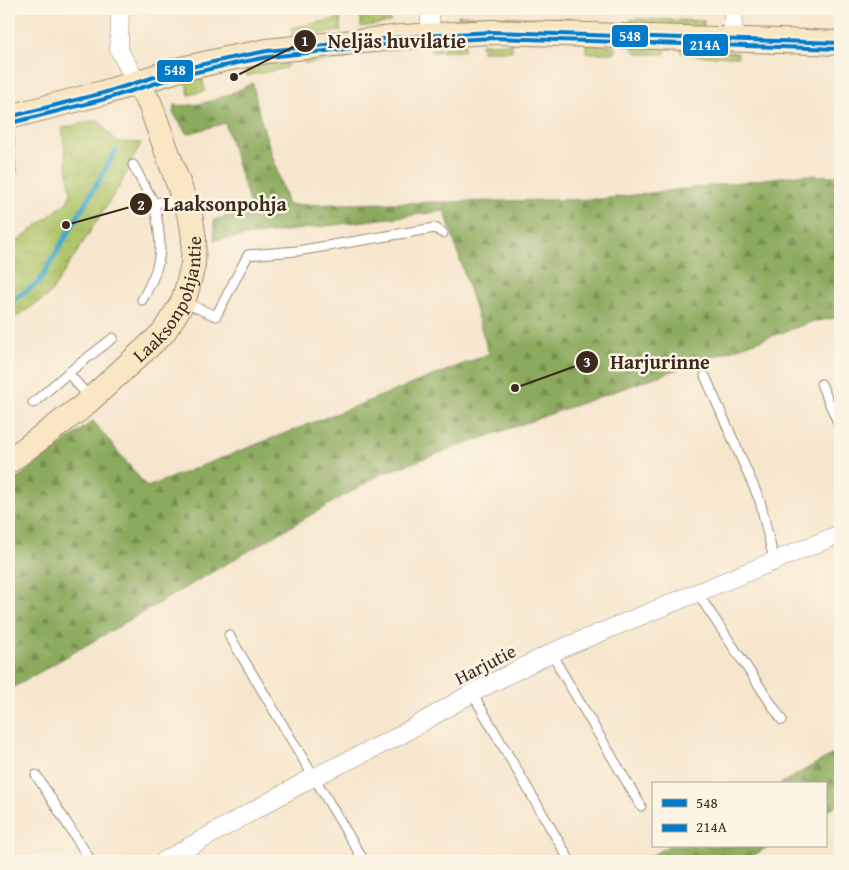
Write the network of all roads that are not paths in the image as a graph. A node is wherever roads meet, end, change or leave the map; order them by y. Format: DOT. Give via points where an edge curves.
graph roads {
  1 [pos="120,9"];
  2 [pos="430,9"];
  3 [pos="733,9"];
  4 [pos="430,34"];
  5 [pos="733,38"];
  6 [pos="840,43"];
  7 [pos="137,83"];
  8 [pos="9,117"];
  9 [pos="9,133"];
  10 [pos="133,165"];
  11 [pos="11,173"];
  12 [pos="184,199"];
  13 [pos="154,203"];
  14 [pos="443,233"];
  15 [pos="142,300"];
  16 [pos="183,302"];
  17 [pos="113,338"];
  18 [pos="68,374"];
  19 [pos="705,376"];
  20 [pos="821,384"];
  21 [pos="92,399"];
  22 [pos="33,403"];
  23 [pos="840,427"];
  24 [pos="9,461"];
  25 [pos="840,534"];
  26 [pos="774,560"];
  27 [pos="698,594"];
  28 [pos="229,634"];
  29 [pos="553,652"];
  30 [pos="472,694"];
  31 [pos="782,720"];
  32 [pos="36,775"];
  33 [pos="315,776"];
  34 [pos="641,806"];
  35 [pos="9,853"];
  36 [pos="14,861"];
  37 [pos="91,861"];
  38 [pos="164,861"];
  39 [pos="364,861"];
  40 [pos="570,861"];
  1 -- 7 [label="street" via="119,50"];
  2 -- 4 [label="street"];
  3 -- 5 [label="street"];
  4 -- 5 [label="street" via="492,32"];
  4 -- 7 [label="street" via="268,51 177,70"];
  5 -- 6 [label="street"];
  7 -- 8 [label="street"];
  7 -- 12 [label="street, Laaksonpohjantie" via="150,104"];
  9 -- 11 [label="lane"];
  10 -- 13 [label="lane"];
  12 -- 13 [label="lane"];
  12 -- 16 [label="street, Laaksonpohjantie" via="194,238 193,265"];
  13 -- 15 [label="lane" via="160,236 160,262"];
  14 -- 16 [label="lane" via="435,228 297,251 248,255 216,316"];
  16 -- 21 [label="street, Laaksonpohjantie" via="163,333"];
  17 -- 18 [label="lane"];
  18 -- 21 [label="lane"];
  18 -- 22 [label="lane"];
  19 -- 26 [label="lane" via="760,501"];
  20 -- 23 [label="lane"];
  21 -- 24 [label="street, Laaksonpohjantie"];
  25 -- 26 [label="street, Harjutie"];
  26 -- 27 [label="street, Harjutie"];
  27 -- 29 [label="street, Harjutie"];
  27 -- 31 [label="lane"];
  28 -- 33 [label="lane"];
  29 -- 30 [label="street, Harjutie"];
  29 -- 34 [label="lane"];
  30 -- 33 [label="street, Harjutie" via="396,737"];
  30 -- 40 [label="lane"];
  32 -- 37 [label="lane"];
  33 -- 38 [label="street, Harjutie"];
  33 -- 39 [label="lane"];
  35 -- 36 [label="lane"];
}
